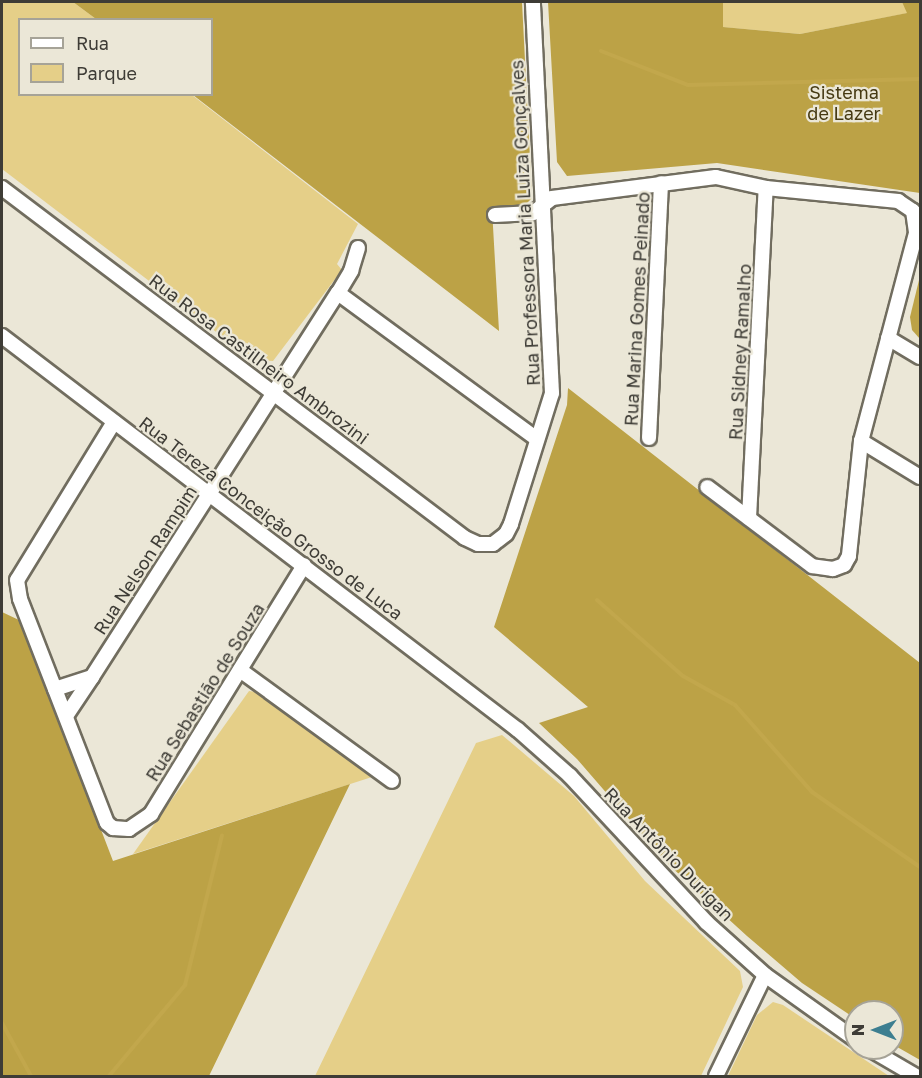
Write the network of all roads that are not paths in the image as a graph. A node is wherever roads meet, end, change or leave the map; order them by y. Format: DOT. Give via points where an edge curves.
graph roads {
  1 [pos="532,2"];
  2 [pos="661,183"];
  3 [pos="2,188"];
  4 [pos="766,188"];
  5 [pos="543,203"];
  6 [pos="495,215"];
  7 [pos="357,248"];
  8 [pos="338,292"];
  9 [pos="2,336"];
  10 [pos="888,338"];
  11 [pos="921,357"];
  12 [pos="273,391"];
  13 [pos="114,422"];
  14 [pos="649,438"];
  15 [pos="537,439"];
  16 [pos="861,441"];
  17 [pos="921,477"];
  18 [pos="707,487"];
  19 [pos="211,492"];
  20 [pos="749,518"];
  21 [pos="500,541"];
  22 [pos="304,566"];
  23 [pos="240,670"];
  24 [pos="92,677"];
  25 [pos="55,689"];
  26 [pos="66,716"];
  27 [pos="518,729"];
  28 [pos="392,782"];
  29 [pos="765,975"];
  30 [pos="844,1031"];
  31 [pos="887,1060"];
  32 [pos="716,1077"];
  33 [pos="915,1077"];
  1 -- 5 [label="street, Rua Professora Maria Luiza Gonçalves"];
  2 -- 4 [label="street" via="716,177"];
  2 -- 5 [label="street" via="552,198"];
  2 -- 14 [label="street, Rua Marina Gomes Peinado"];
  3 -- 12 [label="street, Rua Rosa Castilheiro Ambrozini"];
  4 -- 10 [label="street" via="898,201 913,211 916,232"];
  4 -- 20 [label="street, Rua Sidney Ramalho"];
  5 -- 6 [label="street" via="533,213"];
  5 -- 15 [label="street, Rua Professora Maria Luiza Gonçalves" via="552,393"];
  7 -- 8 [label="street, Rua Nelson Rampim" via="351,271"];
  8 -- 12 [label="street, Rua Nelson Rampim"];
  8 -- 15 [label="street"];
  9 -- 13 [label="street, Rua Tereza Conceição Grosso de Luca"];
  10 -- 11 [label="street"];
  10 -- 16 [label="street"];
  12 -- 19 [label="street, Rua Nelson Rampim"];
  12 -- 21 [label="street, Rua Rosa Castilheiro Ambrozini" via="465,538 478,544"];
  13 -- 19 [label="street, Rua Tereza Conceição Grosso de Luca"];
  13 -- 25 [label="street" via="17,580 20,600"];
  15 -- 21 [label="street, Rua Professora Maria Luiza Gonçalves" via="511,524"];
  16 -- 17 [label="street"];
  16 -- 20 [label="street" via="849,556 844,565 833,569 812,566"];
  18 -- 20 [label="street"];
  19 -- 22 [label="street, Rua Tereza Conceição Grosso de Luca"];
  19 -- 24 [label="street, Rua Nelson Rampim"];
  22 -- 23 [label="street, Rua Sebastião de Souza"];
  22 -- 27 [label="street, Rua Tereza Conceição Grosso de Luca"];
  23 -- 26 [label="street, Rua Sebastião de Souza" via="151,814 129,829 113,828 102,816"];
  23 -- 28 [label="street"];
  24 -- 25 [label="street"];
  24 -- 26 [label="street, Rua Nelson Rampim"];
  25 -- 26 [label="street"];
  27 -- 29 [label="street, Rua Antônio Durigan" via="570,776 676,892"];
  29 -- 30 [label="street, Rua Antônio Durigan"];
  29 -- 32 [label="street"];
  31 -- 33 [label="street"];
}
